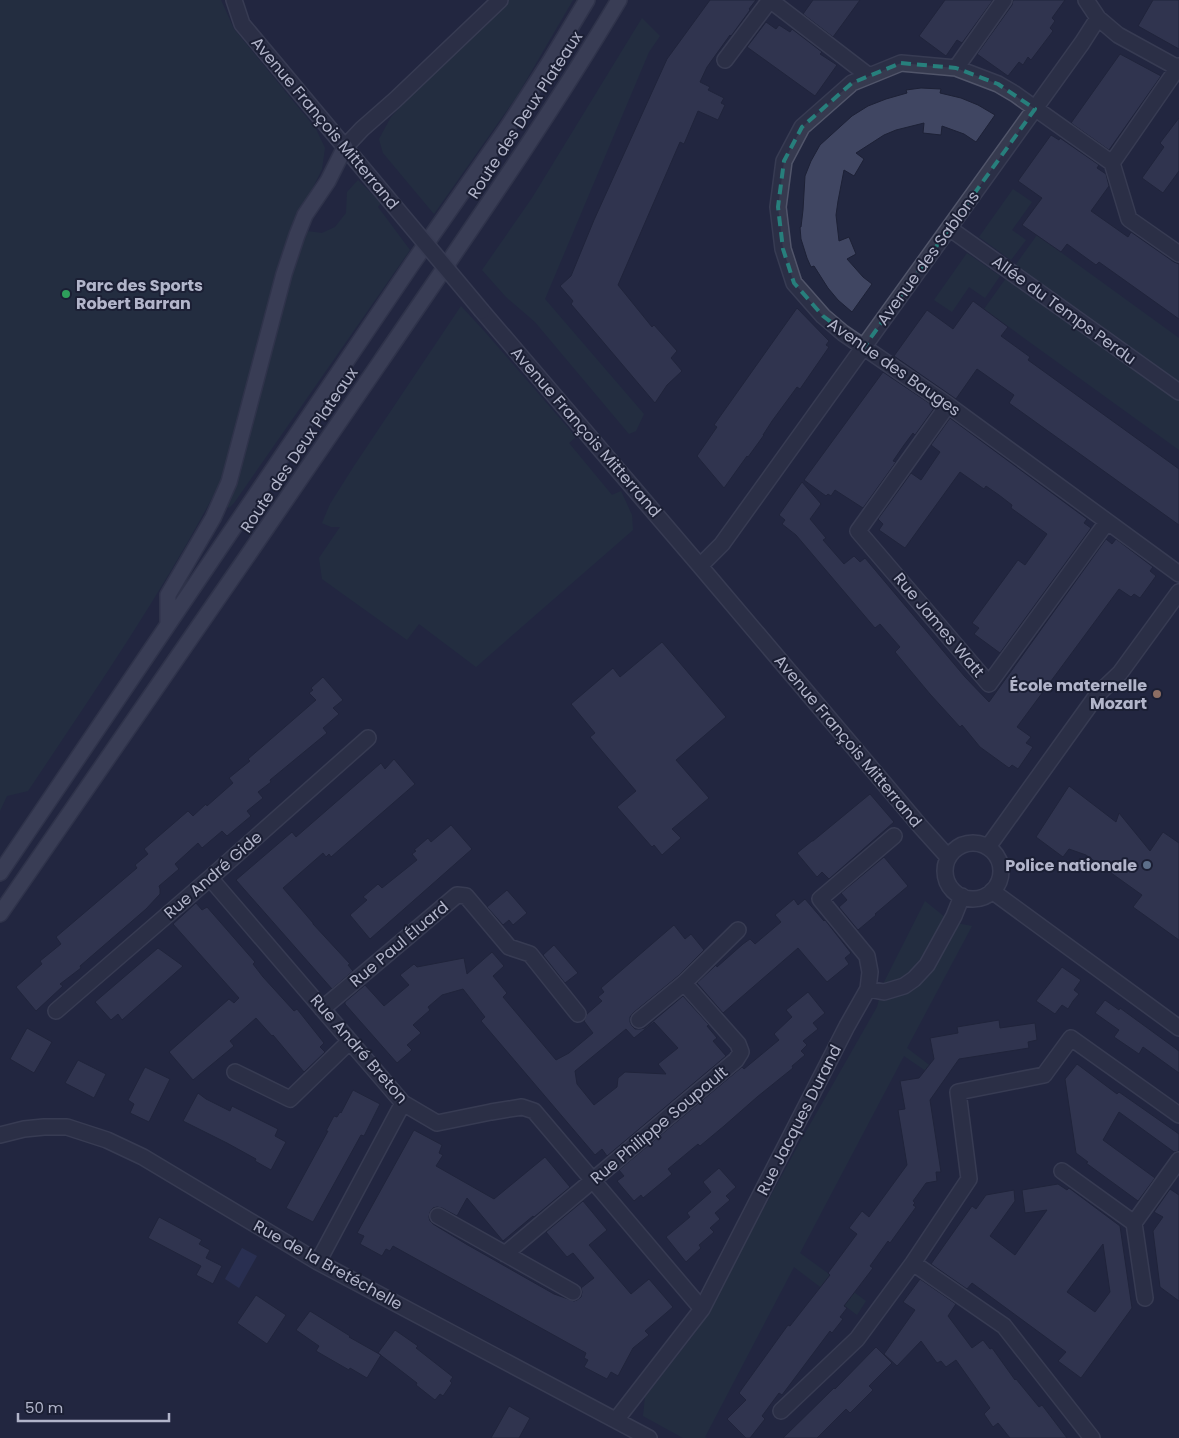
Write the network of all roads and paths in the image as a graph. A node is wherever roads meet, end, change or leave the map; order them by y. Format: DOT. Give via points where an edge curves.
graph roads {
  1 [pos="234,0"];
  2 [pos="500,0"];
  3 [pos="586,0"];
  4 [pos="619,0"];
  5 [pos="770,0"];
  6 [pos="1004,0"];
  7 [pos="1090,1"];
  8 [pos="1098,18"];
  9 [pos="724,60"];
  10 [pos="1178,67"];
  11 [pos="956,68"];
  12 [pos="869,76"];
  13 [pos="1035,109"];
  14 [pos="345,147"];
  15 [pos="1112,163"];
  16 [pos="949,228"];
  17 [pos="1179,254"];
  18 [pos="864,347"];
  19 [pos="1179,392"];
  20 [pos="948,405"];
  21 [pos="1107,522"];
  22 [pos="700,566"];
  23 [pos="1179,574"];
  24 [pos="1179,592"];
  25 [pos="168,624"];
  26 [pos="368,738"];
  27 [pos="894,836"];
  28 [pos="988,847"];
  29 [pos="948,858"];
  30 [pos="0,873"];
  31 [pos="210,878"];
  32 [pos="992,891"];
  33 [pos="962,896"];
  34 [pos="0,914"];
  35 [pos="738,930"];
  36 [pos="684,983"];
  37 [pos="868,989"];
  38 [pos="322,1009"];
  39 [pos="56,1011"];
  40 [pos="578,1014"];
  41 [pos="639,1020"];
  42 [pos="1179,1028"];
  43 [pos="350,1042"];
  44 [pos="235,1072"];
  45 [pos="403,1103"];
  46 [pos="1179,1115"];
  47 [pos="0,1135"];
  48 [pos="1179,1160"];
  49 [pos="1062,1171"];
  50 [pos="592,1182"];
  51 [pos="438,1216"];
  52 [pos="1134,1223"];
  53 [pos="505,1254"];
  54 [pos="318,1262"];
  55 [pos="913,1263"];
  56 [pos="572,1292"];
  57 [pos="1145,1298"];
  58 [pos="702,1309"];
  59 [pos="781,1411"];
  60 [pos="616,1420"];
  61 [pos="649,1438"];
  62 [pos="1092,1438"];
  1 -- 14 [label="street, Avenue François Mitterrand" via="242,24"];
  2 -- 14 [label="street"];
  3 -- 25 [label="main road, Route des Deux Plateaux" via="507,128"];
  4 -- 34 [label="main road, Route des Deux Plateaux" via="528,146"];
  5 -- 9 [label="street"];
  5 -- 12 [label="street"];
  6 -- 11 [label="street"];
  7 -- 8 [label="street"];
  8 -- 10 [label="street" via="1118,35"];
  8 -- 13 [label="street, Avenue des Sablons"];
  10 -- 15 [label="street"];
  11 -- 12 [label="street, Avenue des Bauges" via="901,63"];
  11 -- 13 [label="street, Avenue des Bauges" via="998,84"];
  12 -- 18 [label="street, Avenue des Bauges" via="852,83 802,127 784,161 778,207 783,249 794,283 822,316"];
  13 -- 15 [label="street, Avenue des Bauges"];
  13 -- 16 [label="street, Avenue des Sablons"];
  14 -- 22 [label="street, Avenue François Mitterrand, bridge"];
  14 -- 25 [label="main road" via="297,235 229,482 213,518 168,595"];
  15 -- 17 [label="street" via="1129,219"];
  16 -- 18 [label="street, Avenue des Sablons"];
  16 -- 19 [label="street, Allée du Temps Perdu"];
  18 -- 20 [label="street, Avenue des Bauges"];
  18 -- 22 [label="street, Avenue des Sablons" via="722,544"];
  20 -- 21 [label="street, Avenue des Bauges"];
  20 -- 21 [label="street, Rue James Watt" via="858,530 989,684"];
  21 -- 23 [label="street, Avenue des Bauges"];
  22 -- 29 [label="street, Avenue François Mitterrand"];
  24 -- 28 [label="street" via="1120,673 1097,695"];
  25 -- 30 [label="main road, Route des Deux Plateaux"];
  26 -- 31 [label="street, Rue André Gide"];
  27 -- 37 [label="street, Rue Jacques Durand" via="820,899 867,956 870,972"];
  28 -- 29 [label="street" via="970,843 962,845"];
  28 -- 32 [label="street" via="999,860 1001,868 998,885"];
  29 -- 33 [label="street" via="945,866 948,883"];
  31 -- 38 [label="street, Rue André Breton"];
  31 -- 39 [label="street, Rue André Gide"];
  32 -- 33 [label="street" via="976,899"];
  32 -- 42 [label="street"];
  33 -- 37 [label="street" via="927,965 914,979 884,992"];
  35 -- 36 [label="street"];
  36 -- 41 [label="street"];
  36 -- 50 [label="street, Rue Philippe Soupault" via="738,1044 740,1052 736,1060"];
  37 -- 58 [label="street, Rue Jacques Durand"];
  38 -- 40 [label="street, Rue Paul Éluard" via="457,895 466,896 509,947 530,954"];
  38 -- 43 [label="street, Rue André Breton"];
  43 -- 44 [label="street" via="290,1098"];
  43 -- 45 [label="street, Rue André Breton"];
  45 -- 50 [label="street, Rue André Breton" via="437,1122 522,1107 534,1111"];
  45 -- 54 [label="street"];
  46 -- 55 [label="street" via="1071,1038 1044,1075 958,1092 969,1179"];
  47 -- 54 [label="street, Rue de la Bretéchelle" via="24,1129 67,1127 108,1140 143,1156"];
  48 -- 52 [label="street"];
  49 -- 52 [label="street"];
  50 -- 53 [label="street, Rue Philippe Soupault"];
  50 -- 58 [label="street, Rue André Breton"];
  51 -- 53 [label="street"];
  52 -- 57 [label="street"];
  53 -- 56 [label="street"];
  54 -- 60 [label="street, Rue de la Bretéchelle"];
  55 -- 59 [label="street" via="857,1339"];
  55 -- 62 [label="street" via="1004,1326"];
  58 -- 60 [label="street, Rue Jacques Durand"];
  60 -- 61 [label="street, Rue de la Bretéchelle"];
}
